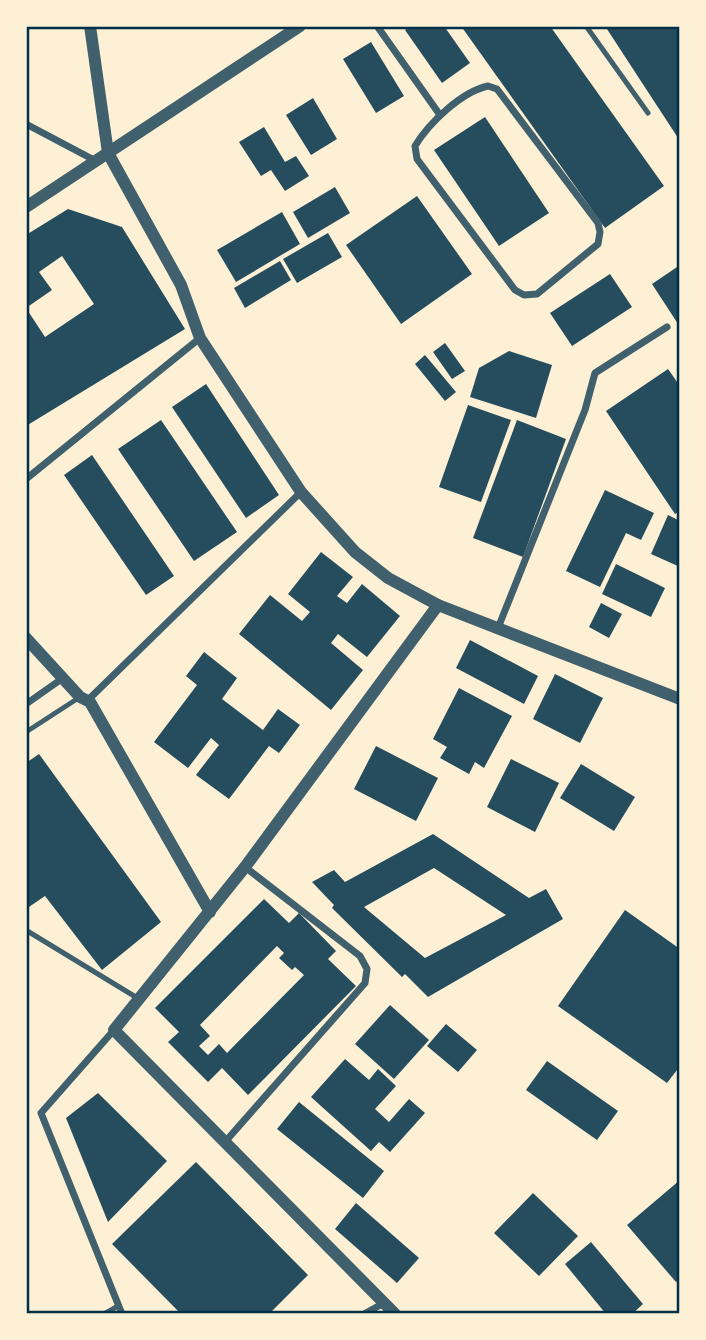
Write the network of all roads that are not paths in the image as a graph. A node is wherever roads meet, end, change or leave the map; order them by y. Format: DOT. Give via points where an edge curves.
graph roads {
  1 [pos="90,26"];
  2 [pos="300,26"];
  3 [pos="377,26"];
  4 [pos="586,26"];
  5 [pos="648,113"];
  6 [pos="440,115"];
  7 [pos="26,124"];
  8 [pos="108,153"];
  9 [pos="96,160"];
  10 [pos="26,207"];
  11 [pos="667,327"];
  12 [pos="200,338"];
  13 [pos="26,480"];
  14 [pos="300,492"];
  15 [pos="438,605"];
  16 [pos="498,628"];
  17 [pos="26,638"];
  18 [pos="63,678"];
  19 [pos="84,698"];
  20 [pos="680,699"];
  21 [pos="26,704"];
  22 [pos="26,732"];
  23 [pos="245,867"];
  24 [pos="210,912"];
  25 [pos="29,932"];
  26 [pos="139,999"];
  27 [pos="114,1030"];
  28 [pos="225,1142"];
  29 [pos="384,1303"];
  30 [pos="120,1310"];
  31 [pos="104,1314"];
  32 [pos="365,1314"];
  33 [pos="395,1314"];
  1 -- 8 [label="street"];
  2 -- 8 [label="street"];
  3 -- 6 [label="street"];
  4 -- 5 [label="lane"];
  6 -- 6 [label="street" via="415,146 417,159 515,290 537,294 598,244 598,223 497,89 478,89"];
  7 -- 9 [label="street"];
  8 -- 9 [label="street"];
  8 -- 12 [label="street" via="181,285"];
  9 -- 10 [label="street"];
  11 -- 16 [label="street" via="595,373 585,410"];
  12 -- 13 [label="street"];
  12 -- 14 [label="street"];
  14 -- 15 [label="street" via="355,552 388,578"];
  14 -- 19 [label="street"];
  15 -- 16 [label="street"];
  15 -- 23 [label="street"];
  16 -- 20 [label="street"];
  17 -- 18 [label="street"];
  18 -- 19 [label="street"];
  18 -- 21 [label="street"];
  19 -- 22 [label="lane"];
  19 -- 24 [label="street"];
  23 -- 24 [label="street"];
  23 -- 28 [label="street" via="360,956 367,969 365,983"];
  24 -- 26 [label="street"];
  25 -- 26 [label="lane"];
  26 -- 27 [label="street"];
  27 -- 28 [label="street"];
  27 -- 30 [label="street" via="41,1113"];
  28 -- 29 [label="street"];
  29 -- 32 [label="street"];
  29 -- 33 [label="street"];
  30 -- 31 [label="lane"];
}
